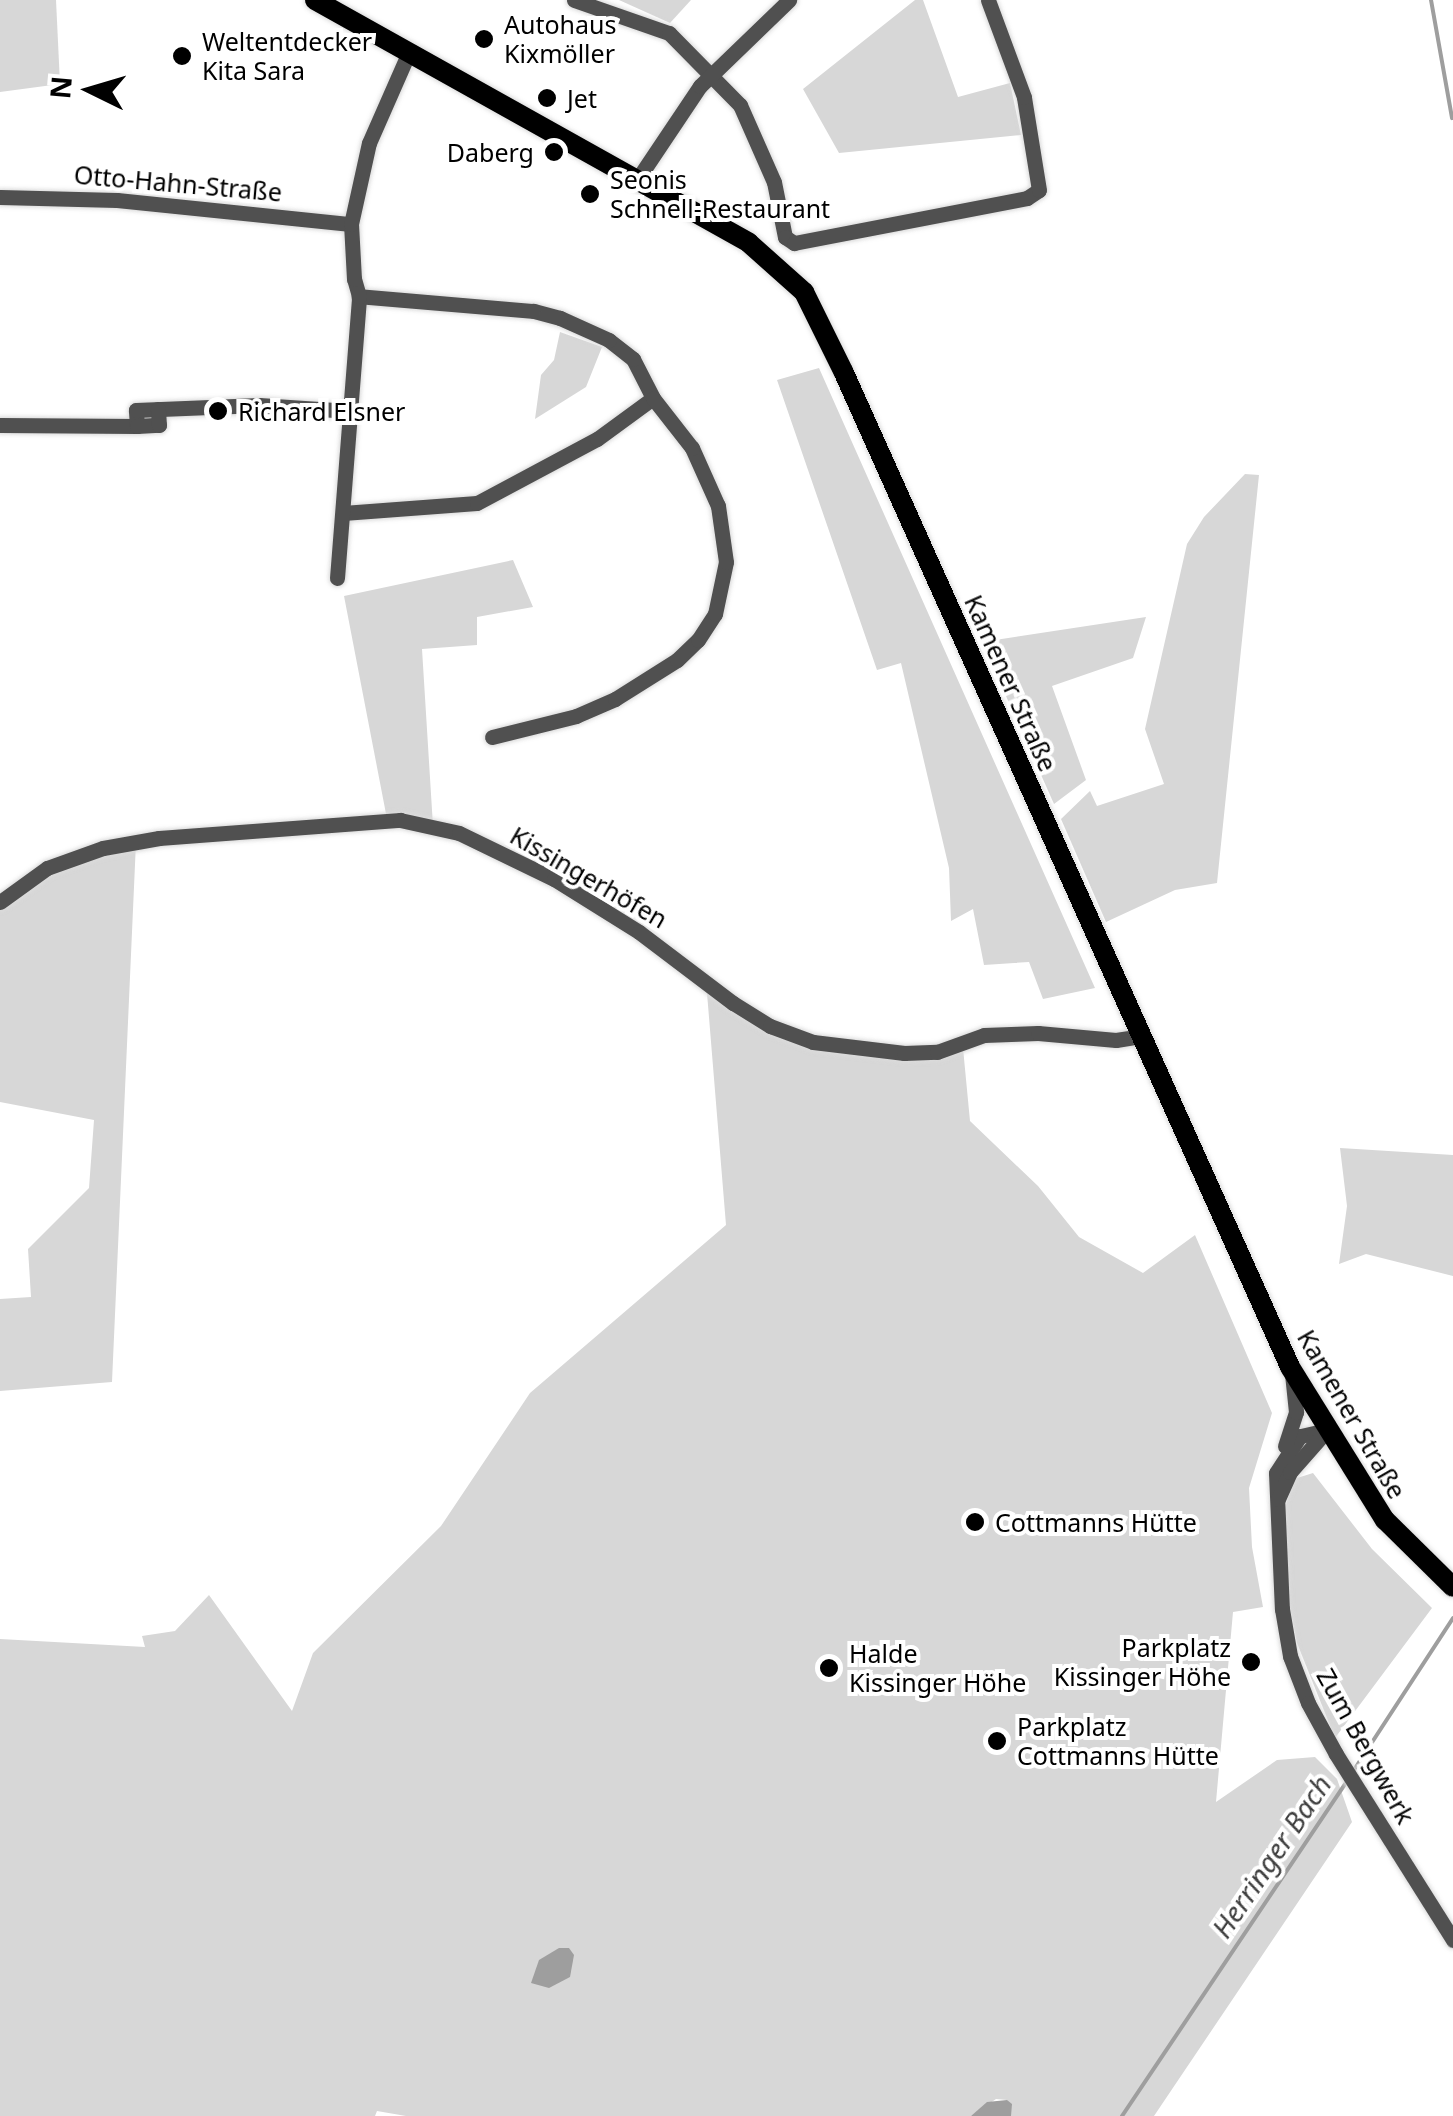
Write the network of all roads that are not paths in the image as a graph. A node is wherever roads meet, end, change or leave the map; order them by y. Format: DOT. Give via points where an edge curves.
graph roads {
  1 [pos="315,0"];
  2 [pos="574,0"];
  3 [pos="789,0"];
  4 [pos="988,0"];
  5 [pos="339,6"];
  6 [pos="408,54"];
  7 [pos="712,74"];
  8 [pos="637,180"];
  9 [pos="0,197"];
  10 [pos="351,224"];
  11 [pos="359,296"];
  12 [pos="654,398"];
  13 [pos="350,411"];
  14 [pos="0,425"];
  15 [pos="343,513"];
  16 [pos="337,578"];
  17 [pos="492,737"];
  18 [pos="0,902"];
  19 [pos="1141,1036"];
  20 [pos="1290,1367"];
  21 [pos="1327,1430"];
  22 [pos="1279,1462"];
  23 [pos="1276,1502"];
  24 [pos="1451,1586"];
  25 [pos="1453,1940"];
  1 -- 5 [label="main road, Kamener Straße"];
  2 -- 7 [label="street" via="669,33"];
  3 -- 7 [label="street"];
  4 -- 7 [label="street" via="1024,96 1038,190 1028,198 801,243 785,237 760,147 740,104"];
  5 -- 6 [label="main road, Kamener Straße"];
  6 -- 8 [label="main road, Kamener Straße"];
  6 -- 10 [label="street" via="369,143"];
  7 -- 8 [label="street"];
  8 -- 19 [label="main road, Kamener Straße" via="749,243 804,292"];
  9 -- 10 [label="street, Otto-Hahn-Straße" via="117,200"];
  10 -- 11 [label="street"];
  11 -- 12 [label="street" via="560,318 633,359"];
  11 -- 13 [label="street"];
  12 -- 15 [label="street" via="597,439 478,503"];
  12 -- 17 [label="street" via="692,448 718,506 726,562 715,614 677,660 615,699"];
  13 -- 14 [label="street" via="259,405 158,409 136,410 137,426"];
  13 -- 15 [label="street"];
  15 -- 16 [label="street"];
  18 -- 19 [label="street, Kissingerhöfen" via="47,868 103,848 400,820 459,833 554,879 733,1003 813,1042 904,1054 937,1052 984,1035"];
  19 -- 20 [label="main road, Kamener Straße"];
  20 -- 21 [label="main road, Kamener Straße"];
  20 -- 22 [label="street, Zum Bergwerk" via="1296,1412"];
  21 -- 22 [label="street" via="1300,1436"];
  21 -- 23 [label="street" via="1290,1472"];
  21 -- 24 [label="main road, Kamener Straße" via="1385,1520"];
  22 -- 23 [label="street, Zum Bergwerk"];
  23 -- 25 [label="street, Zum Bergwerk" via="1282,1608 1290,1656 1308,1702"];
}
